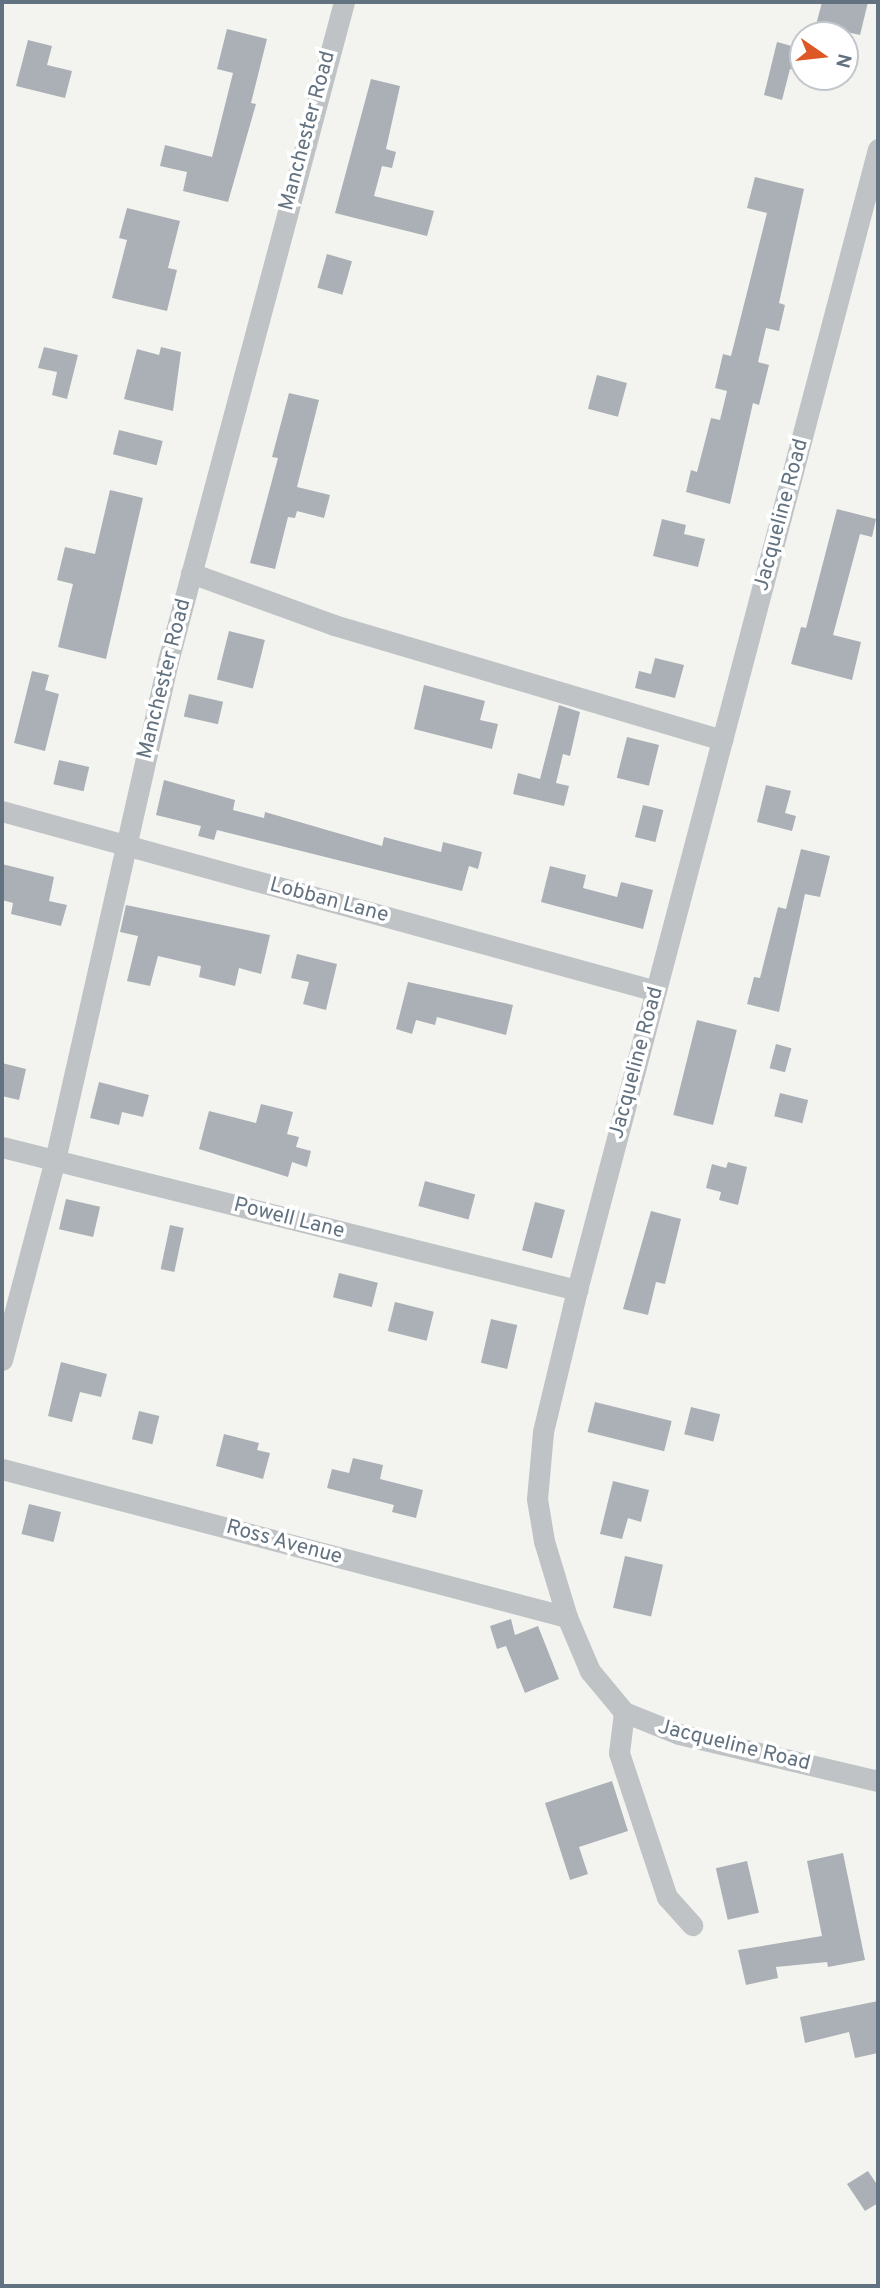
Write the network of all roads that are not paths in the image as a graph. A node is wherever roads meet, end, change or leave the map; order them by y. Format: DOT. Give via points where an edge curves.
graph roads {
  1 [pos="344,2"];
  2 [pos="877,162"];
  3 [pos="191,573"];
  4 [pos="722,740"];
  5 [pos="2,811"];
  6 [pos="124,845"];
  7 [pos="656,991"];
  8 [pos="2,1147"];
  9 [pos="55,1160"];
  10 [pos="577,1290"];
  11 [pos="2,1360"];
  12 [pos="2,1469"];
  13 [pos="567,1617"];
  14 [pos="624,1712"];
  15 [pos="876,1787"];
  16 [pos="692,1925"];
  1 -- 3 [label="street, Manchester Road"];
  2 -- 4 [label="street, Jacqueline Road"];
  3 -- 4 [label="street" via="334,625"];
  3 -- 6 [label="street, Manchester Road"];
  4 -- 7 [label="street, Jacqueline Road"];
  5 -- 6 [label="street, Lobban Lane"];
  6 -- 7 [label="street, Lobban Lane"];
  6 -- 9 [label="street, Manchester Road"];
  7 -- 10 [label="street, Jacqueline Road"];
  8 -- 9 [label="street, Powell Lane"];
  9 -- 10 [label="street, Powell Lane"];
  9 -- 11 [label="street, Manchester Road"];
  10 -- 13 [label="street, Jacqueline Road" via="537,1472 544,1541"];
  12 -- 13 [label="street, Ross Avenue"];
  13 -- 14 [label="street, Jacqueline Road" via="590,1671"];
  14 -- 15 [label="street, Jacqueline Road" via="679,1734"];
  14 -- 16 [label="street" via="619,1753 667,1897"];
}
